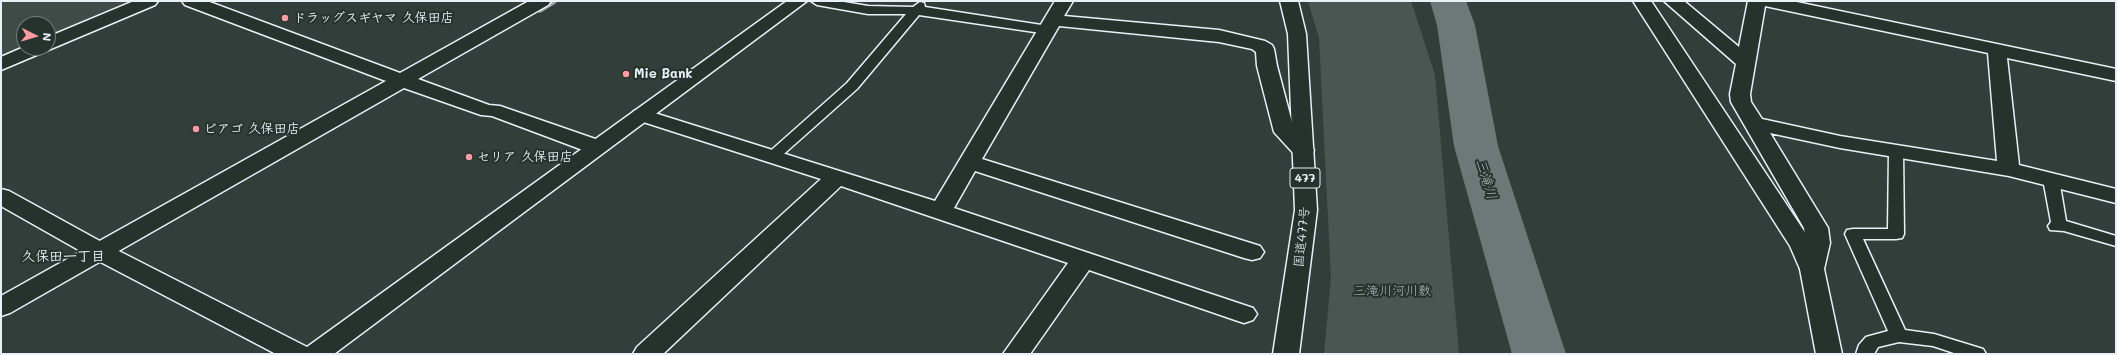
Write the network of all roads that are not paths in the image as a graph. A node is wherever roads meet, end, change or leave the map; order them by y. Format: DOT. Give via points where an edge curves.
graph roads {
  1 [pos="148,1"];
  2 [pos="191,1"];
  3 [pos="542,1"];
  4 [pos="798,1"];
  5 [pos="817,1"];
  6 [pos="1064,1"];
  7 [pos="1289,1"];
  8 [pos="1642,1"];
  9 [pos="1674,1"];
  10 [pos="1757,1"];
  11 [pos="1767,1"];
  12 [pos="920,6"];
  13 [pos="1050,25"];
  14 [pos="56,41"];
  15 [pos="1997,50"];
  16 [pos="20,56"];
  17 [pos="1746,63"];
  18 [pos="1,64"];
  19 [pos="2116,75"];
  20 [pos="401,80"];
  21 [pos="641,115"];
  22 [pos="1755,124"];
  23 [pos="596,148"];
  24 [pos="1303,150"];
  25 [pos="1896,151"];
  26 [pos="772,157"];
  27 [pos="969,162"];
  28 [pos="2009,169"];
  29 [pos="836,178"];
  30 [pos="2051,179"];
  31 [pos="1,196"];
  32 [pos="2116,196"];
  33 [pos="940,211"];
  34 [pos="2116,241"];
  35 [pos="99,251"];
  36 [pos="1252,252"];
  37 [pos="1083,260"];
  38 [pos="1812,270"];
  39 [pos="1,307"];
  40 [pos="1244,314"];
  41 [pos="1899,336"];
  42 [pos="298,354"];
  43 [pos="316,354"];
  44 [pos="646,354"];
  45 [pos="1016,354"];
  46 [pos="1286,354"];
  47 [pos="1828,354"];
  48 [pos="1864,354"];
  49 [pos="1977,354"];
  1 -- 14 [label="main road"];
  2 -- 20 [label="main road"];
  3 -- 20 [label="main road"];
  4 -- 21 [label="main road"];
  5 -- 12 [label="lane" via="868,10"];
  6 -- 13 [label="main road"];
  7 -- 24 [label="main road, 国道477号 / 477" via="1297,34"];
  8 -- 38 [label="main road" via="1802,246"];
  9 -- 17 [label="main road"];
  10 -- 17 [label="main road"];
  11 -- 15 [label="main road"];
  12 -- 13 [label="lane"];
  12 -- 26 [label="lane" via="852,86"];
  13 -- 24 [label="main road" via="1219,36 1258,45 1265,49 1284,132"];
  13 -- 27 [label="main road"];
  15 -- 19 [label="main road"];
  15 -- 28 [label="main road"];
  16 -- 18 [label="main road"];
  17 -- 22 [label="main road" via="1740,94 1741,102"];
  20 -- 23 [label="main road"];
  20 -- 35 [label="main road"];
  21 -- 23 [label="main road"];
  21 -- 26 [label="main road"];
  22 -- 25 [label="main road"];
  22 -- 38 [label="main road" via="1816,228 1818,243"];
  23 -- 43 [label="main road"];
  24 -- 46 [label="main road, 国道477号 / 477" via="1306,210"];
  25 -- 28 [label="main road"];
  25 -- 41 [label="lane" via="1896,234 1853,234"];
  26 -- 29 [label="main road"];
  27 -- 33 [label="main road"];
  27 -- 36 [label="main road"];
  28 -- 30 [label="main road"];
  29 -- 33 [label="main road"];
  29 -- 44 [label="main road"];
  30 -- 32 [label="main road"];
  30 -- 34 [label="lane" via="2058,226"];
  31 -- 35 [label="main road"];
  33 -- 37 [label="main road"];
  35 -- 39 [label="main road"];
  35 -- 42 [label="main road"];
  37 -- 40 [label="main road"];
  37 -- 45 [label="main road"];
  38 -- 47 [label="main road"];
  41 -- 48 [label="lane" via="1872,342"];
  41 -- 49 [label="lane" via="1934,340"];
}
